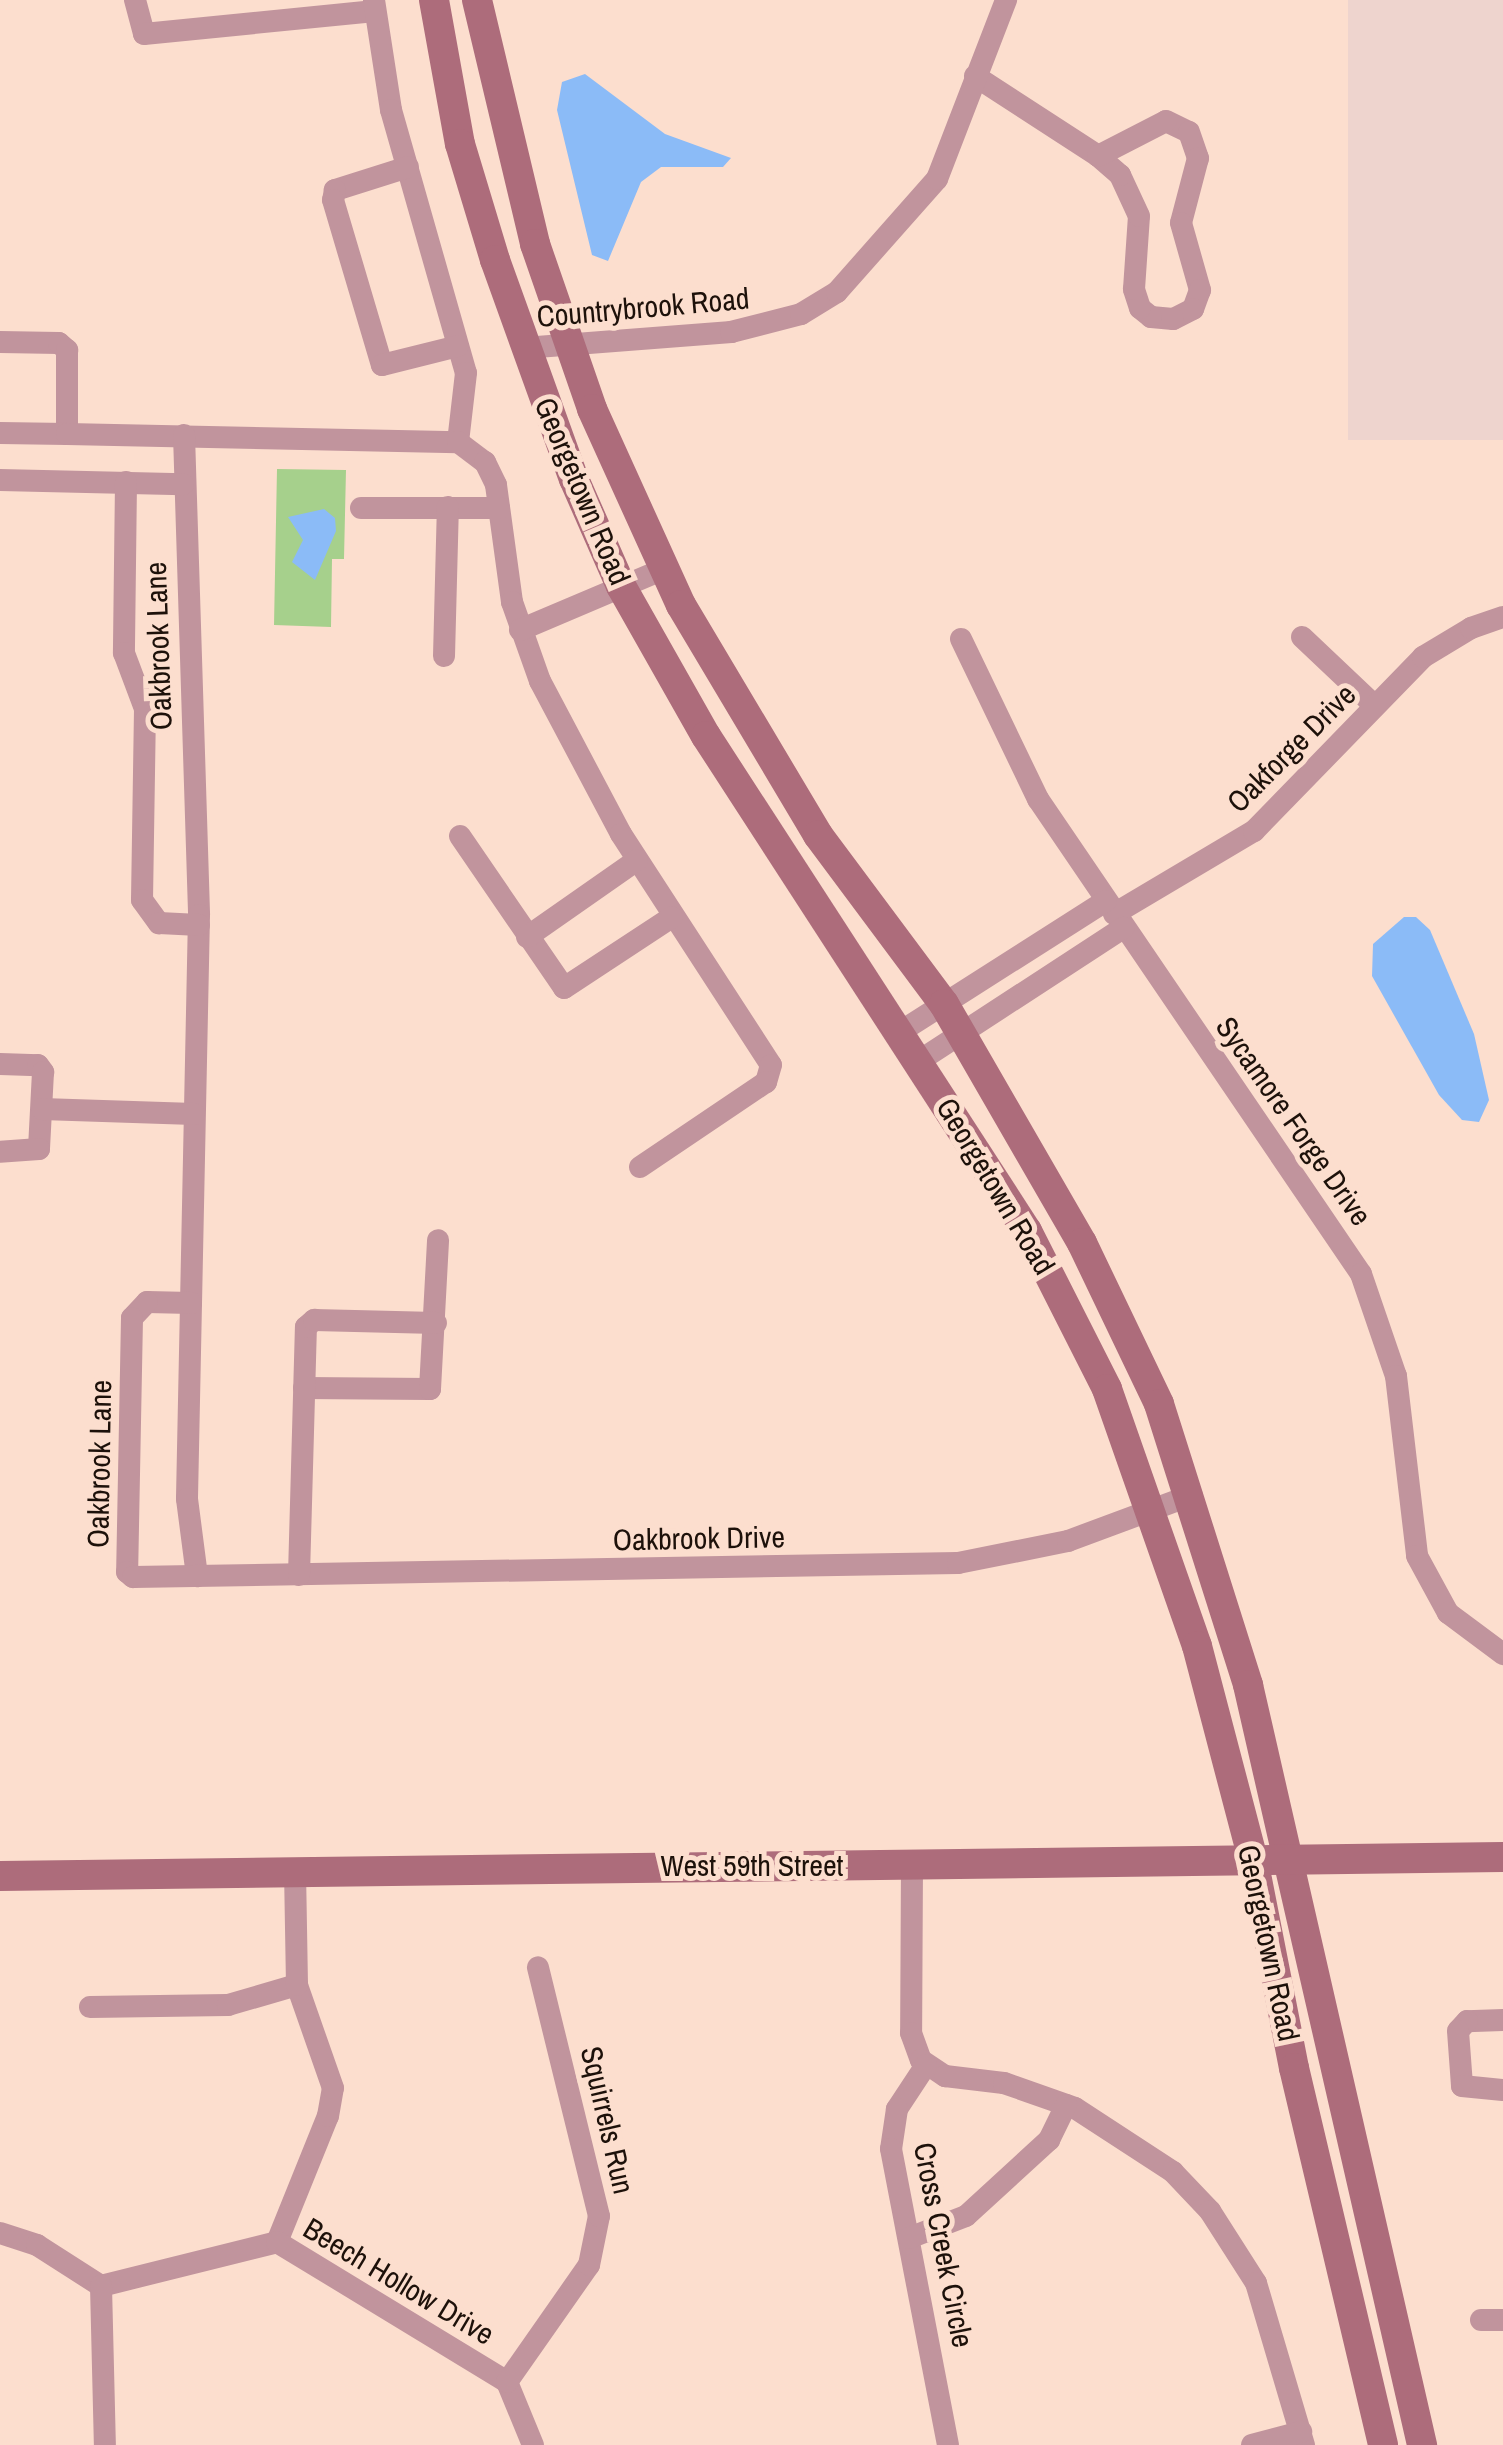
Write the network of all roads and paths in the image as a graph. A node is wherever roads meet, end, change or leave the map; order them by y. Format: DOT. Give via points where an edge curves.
graph roads {
  1 [pos="135,0"];
  2 [pos="434,0"];
  3 [pos="477,0"];
  4 [pos="1006,0"];
  5 [pos="374,6"];
  6 [pos="975,76"];
  7 [pos="1098,156"];
  8 [pos="408,168"];
  9 [pos="0,342"];
  10 [pos="458,346"];
  11 [pos="572,346"];
  12 [pos="524,348"];
  13 [pos="0,433"];
  14 [pos="67,434"];
  15 [pos="184,435"];
  16 [pos="458,442"];
  17 [pos="0,480"];
  18 [pos="126,482"];
  19 [pos="184,484"];
  20 [pos="448,507"];
  21 [pos="361,508"];
  22 [pos="499,508"];
  23 [pos="664,569"];
  24 [pos="621,586"];
  25 [pos="1503,618"];
  26 [pos="520,630"];
  27 [pos="1302,637"];
  28 [pos="961,639"];
  29 [pos="444,656"];
  30 [pos="1375,706"];
  31 [pos="460,836"];
  32 [pos="637,860"];
  33 [pos="1114,914"];
  34 [pos="672,917"];
  35 [pos="199,925"];
  36 [pos="527,936"];
  37 [pos="944,1004"];
  38 [pos="900,1032"];
  39 [pos="960,1034"];
  40 [pos="919,1061"];
  41 [pos="0,1064"];
  42 [pos="42,1109"];
  43 [pos="194,1114"];
  44 [pos="0,1152"];
  45 [pos="640,1167"];
  46 [pos="438,1240"];
  47 [pos="190,1303"];
  48 [pos="436,1323"];
  49 [pos="304,1388"];
  50 [pos="1192,1496"];
  51 [pos="1151,1511"];
  52 [pos="299,1575"];
  53 [pos="197,1576"];
  54 [pos="1503,1654"];
  55 [pos="1503,1857"];
  56 [pos="1290,1858"];
  57 [pos="1253,1859"];
  58 [pos="912,1864"];
  59 [pos="295,1871"];
  60 [pos="0,1876"];
  61 [pos="538,1968"];
  62 [pos="298,1984"];
  63 [pos="90,2008"];
  64 [pos="1503,2020"];
  65 [pos="926,2065"];
  66 [pos="1503,2090"];
  67 [pos="1066,2105"];
  68 [pos="0,2233"];
  69 [pos="909,2238"];
  70 [pos="277,2242"];
  71 [pos="102,2286"];
  72 [pos="507,2382"];
  73 [pos="1303,2439"];
  74 [pos="105,2445"];
  75 [pos="533,2445"];
  76 [pos="948,2445"];
  77 [pos="1252,2445"];
  78 [pos="1383,2445"];
  79 [pos="1422,2445"];
  1 -- 5 [label="street" via="144,34"];
  2 -- 12 [label="main road, Georgetown Road" via="460,144"];
  3 -- 11 [label="main road, Georgetown Road" via="523,206"];
  4 -- 6 [label="street, Countrybrook Road"];
  5 -- 8 [label="street"];
  6 -- 7 [label="street"];
  6 -- 11 [label="street, Countrybrook Road" via="937,179 846,285 820,304 732,332"];
  7 -- 7 [label="street" via="1166,121 1193,137 1198,158 1181,223 1200,290 1182,317 1159,319 1140,308 1134,289 1139,216 1125,182"];
  8 -- 10 [label="street"];
  8 -- 10 [label="street" via="335,190 333,200 382,365"];
  9 -- 14 [label="street" via="66,346"];
  10 -- 16 [label="street" via="468,388"];
  11 -- 12 [label="street, Countrybrook Road"];
  11 -- 23 [label="main road, Georgetown Road" via="592,409"];
  12 -- 24 [label="main road, Georgetown Road"];
  13 -- 14 [label="street"];
  14 -- 15 [label="street"];
  15 -- 16 [label="street"];
  15 -- 19 [label="street, Oakbrook Lane"];
  16 -- 22 [label="street" via="484,462"];
  17 -- 18 [label="street"];
  18 -- 19 [label="street"];
  18 -- 35 [label="street, Oakbrook Lane" via="125,660 146,709 142,900 159,923"];
  19 -- 35 [label="street, Oakbrook Lane"];
  20 -- 21 [label="street"];
  20 -- 22 [label="street"];
  20 -- 29 [label="street"];
  22 -- 26 [label="street"];
  23 -- 24 [label="street"];
  23 -- 37 [label="main road, Georgetown Road" via="818,835"];
  24 -- 26 [label="street"];
  24 -- 38 [label="main road, Georgetown Road" via="706,736"];
  25 -- 30 [label="street, Oakforge Drive" via="1432,650"];
  26 -- 32 [label="street" via="550,702"];
  27 -- 30 [label="street"];
  28 -- 33 [label="street, Sycamore Forge Drive" via="1030,787"];
  30 -- 33 [label="street, Oakforge Drive" via="1254,831"];
  31 -- 36 [label="street"];
  32 -- 34 [label="street"];
  32 -- 36 [label="street"];
  33 -- 37 [label="street, Oakforge Drive"];
  33 -- 39 [label="street"];
  33 -- 54 [label="street, Sycamore Forge Drive" via="1361,1274 1396,1376 1417,1556 1448,1613"];
  34 -- 36 [label="street" via="569,988"];
  34 -- 45 [label="street" via="771,1073"];
  35 -- 43 [label="street, Oakbrook Lane"];
  37 -- 38 [label="street, Oakforge Drive"];
  37 -- 39 [label="main road, Georgetown Road"];
  38 -- 40 [label="main road, Georgetown Road"];
  39 -- 40 [label="street"];
  39 -- 50 [label="main road, Georgetown Road" via="1114,1304"];
  40 -- 51 [label="main road, Georgetown Road" via="1076,1322"];
  41 -- 42 [label="street" via="38,1066"];
  42 -- 43 [label="street"];
  42 -- 44 [label="street" via="40,1150"];
  43 -- 47 [label="street, Oakbrook Lane"];
  46 -- 48 [label="street"];
  47 -- 53 [label="street, Oakbrook Lane" via="187,1499"];
  47 -- 53 [label="street, Oakbrook Lane" via="147,1302 133,1315 127,1572"];
  48 -- 49 [label="street" via="314,1320 306,1330"];
  48 -- 49 [label="street" via="434,1382 423,1392"];
  49 -- 52 [label="street"];
  50 -- 51 [label="street, Oakbrook Drive"];
  50 -- 56 [label="main road, Georgetown Road" via="1232,1624"];
  51 -- 52 [label="street, Oakbrook Drive" via="1037,1550 958,1563"];
  51 -- 57 [label="main road, Georgetown Road" via="1197,1646"];
  52 -- 53 [label="street, Oakbrook Drive"];
  55 -- 56 [label="main road, West 59th Street"];
  56 -- 57 [label="main road, West 59th Street"];
  56 -- 79 [label="main road, Georgetown Road"];
  57 -- 58 [label="main road, West 59th Street"];
  57 -- 78 [label="main road, Georgetown Road" via="1294,2068"];
  58 -- 59 [label="main road, West 59th Street"];
  58 -- 65 [label="street" via="912,2034"];
  59 -- 60 [label="main road, West 59th Street"];
  59 -- 62 [label="street, Beech Hollow Drive"];
  61 -- 72 [label="street, Squirrels Run" via="598,2220 589,2265"];
  62 -- 63 [label="street" via="212,2007"];
  62 -- 70 [label="street, Beech Hollow Drive" via="330,2065 332,2093"];
  64 -- 66 [label="street" via="1467,2021 1458,2031 1462,2086"];
  65 -- 67 [label="street"];
  65 -- 69 [label="street, Cross Creek Circle" via="901,2100 892,2128"];
  67 -- 69 [label="street" via="1049,2140 966,2216"];
  67 -- 73 [label="street" via="1114,2128 1165,2165 1220,2224 1264,2303"];
  68 -- 71 [label="street" via="37,2245"];
  69 -- 76 [label="street, Cross Creek Circle"];
  70 -- 71 [label="street"];
  70 -- 72 [label="street, Beech Hollow Drive"];
  71 -- 74 [label="street"];
  72 -- 75 [label="street, Beech Hollow Drive"];
  73 -- 77 [label="street"];
}
